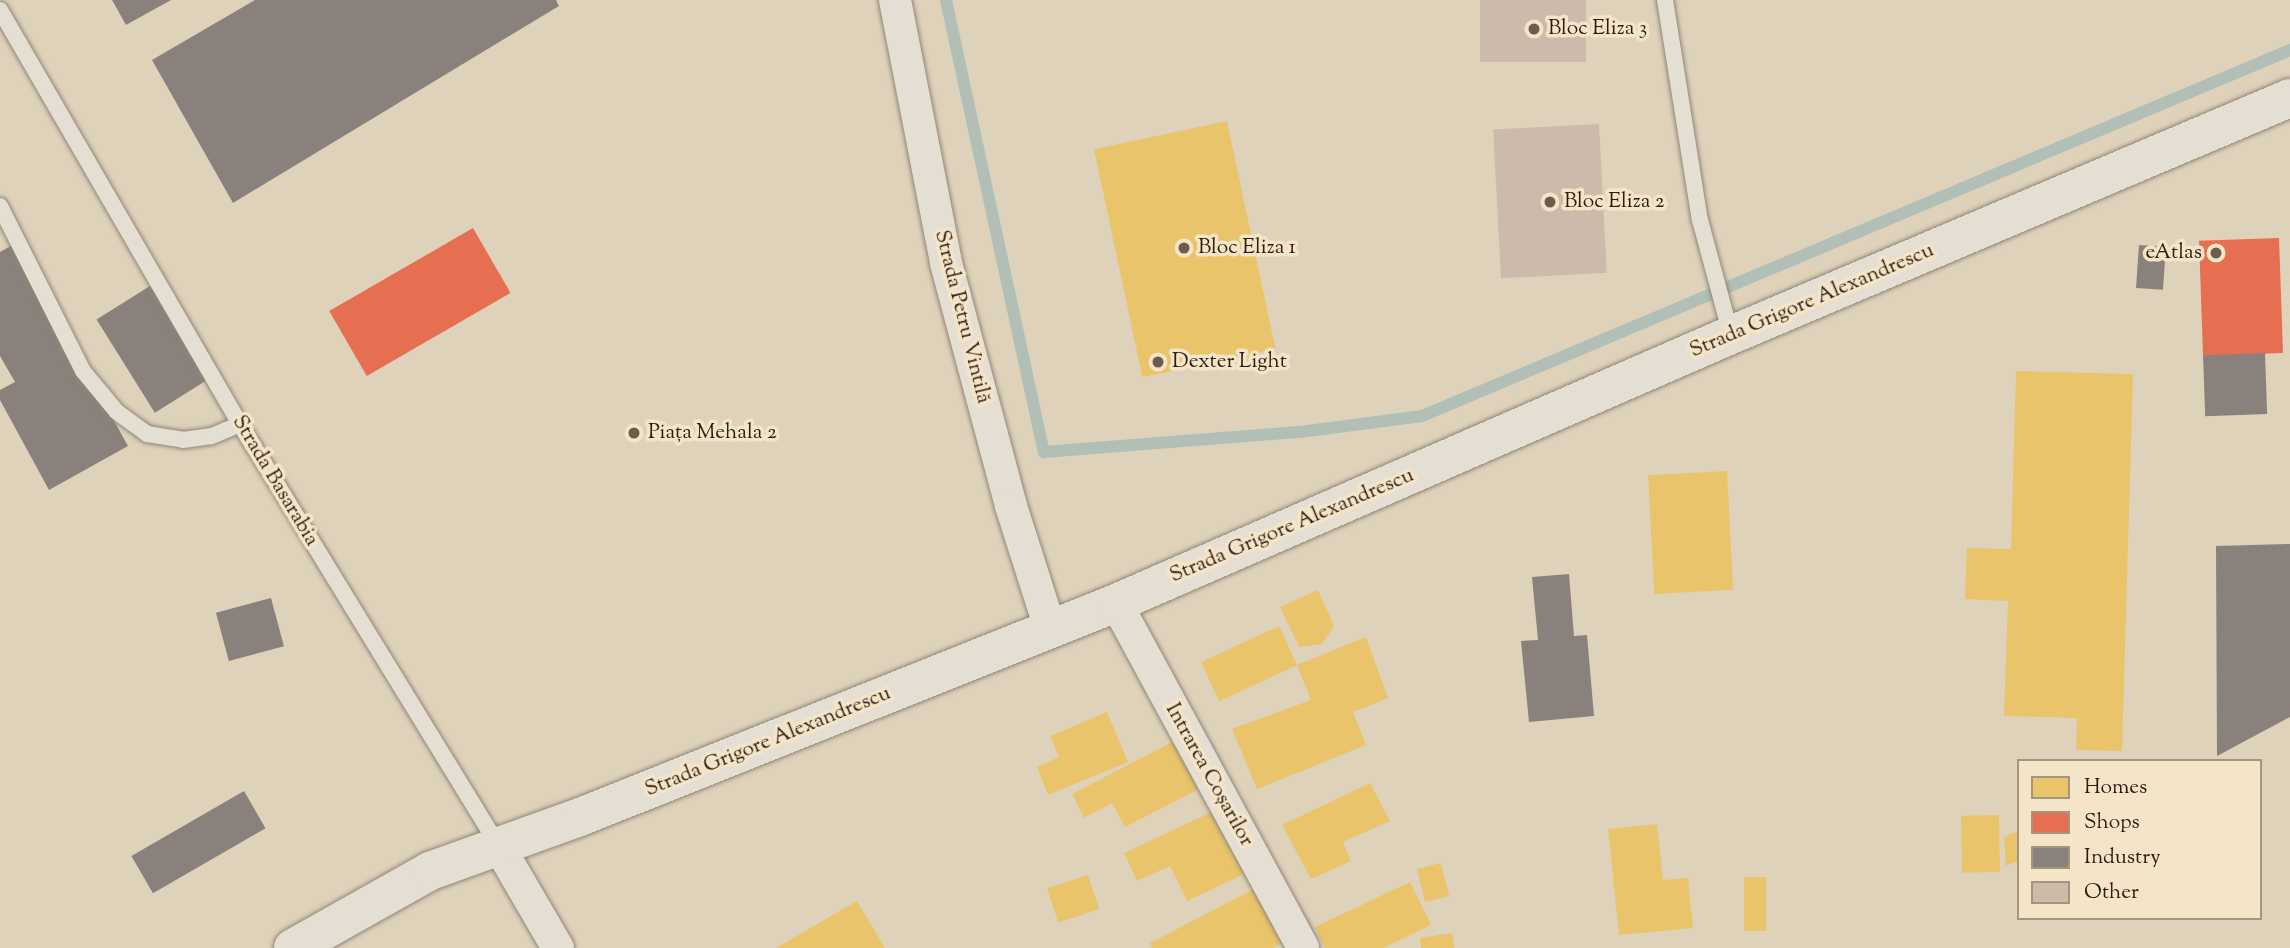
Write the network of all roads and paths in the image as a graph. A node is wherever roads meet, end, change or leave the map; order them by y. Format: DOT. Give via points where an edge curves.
graph roads {
  1 [pos="895,0"];
  2 [pos="1665,0"];
  3 [pos="0,10"];
  4 [pos="2290,98"];
  5 [pos="0,206"];
  6 [pos="1728,324"];
  7 [pos="240,424"];
  8 [pos="1116,603"];
  9 [pos="1050,628"];
  10 [pos="498,845"];
  11 [pos="293,948"];
  12 [pos="558,948"];
  13 [pos="1303,948"];
  1 -- 9 [label="street, Strada Petru Vintilă" via="946,263 1011,506"];
  2 -- 6 [label="lane" via="1700,220"];
  3 -- 7 [label="lane, Strada Basarabia"];
  4 -- 6 [label="street, Strada Grigore Alexandrescu"];
  5 -- 7 [label="lane" via="83,371 117,412 147,434 183,440 212,436"];
  6 -- 8 [label="street, Strada Grigore Alexandrescu"];
  7 -- 10 [label="lane, Strada Basarabia"];
  8 -- 9 [label="street, Strada Grigore Alexandrescu"];
  8 -- 13 [label="street, Intrarea Coșarilor"];
  9 -- 10 [label="street, Strada Grigore Alexandrescu" via="580,817"];
  10 -- 11 [label="street, Strada Grigore Alexandrescu" via="430,872"];
  10 -- 12 [label="street, Strada Basarabia"];
}
